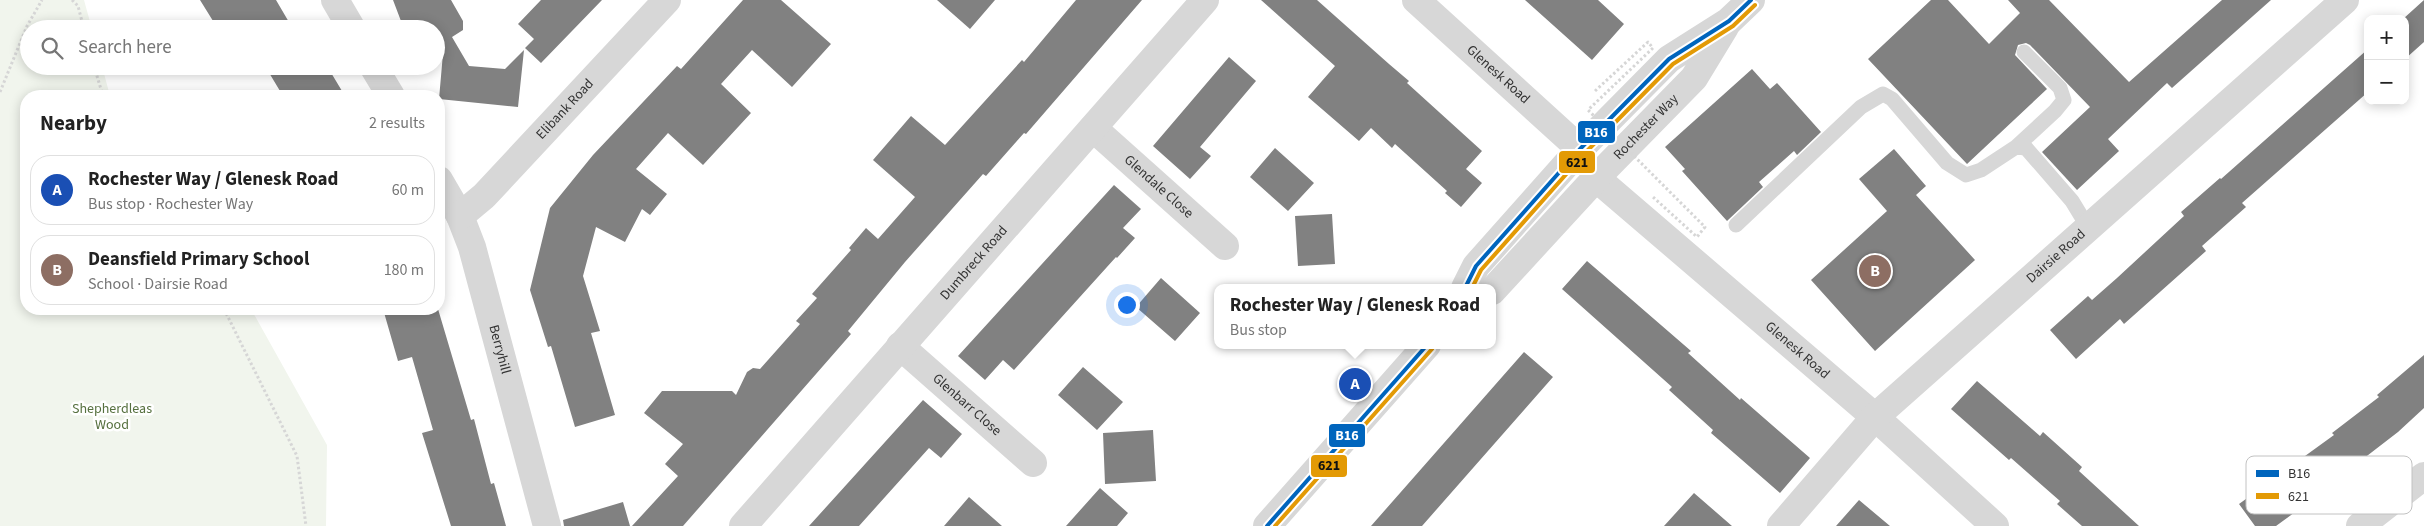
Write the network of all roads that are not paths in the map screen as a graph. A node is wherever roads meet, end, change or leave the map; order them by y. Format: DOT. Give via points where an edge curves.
graph roads {
  1 [pos="335,0"];
  2 [pos="667,0"];
  3 [pos="1205,0"];
  4 [pos="1416,0"];
  5 [pos="1751,0"];
  6 [pos="2345,0"];
  7 [pos="347,20"];
  8 [pos="1729,21"];
  9 [pos="2024,52"];
  10 [pos="378,75"];
  11 [pos="387,90"];
  12 [pos="1092,128"];
  13 [pos="2016,147"];
  14 [pos="1580,150"];
  15 [pos="1596,178"];
  16 [pos="445,190"];
  17 [pos="460,216"];
  18 [pos="1736,225"];
  19 [pos="2089,229"];
  20 [pos="1224,246"];
  21 [pos="1467,284"];
  22 [pos="1496,287"];
  23 [pos="900,346"];
  24 [pos="1423,349"];
  25 [pos="1875,417"];
  26 [pos="1033,463"];
  27 [pos="2424,476"];
  28 [pos="2412,485"];
  29 [pos="2375,514"];
  30 [pos="547,526"];
  31 [pos="743,526"];
  32 [pos="1267,526"];
  33 [pos="1781,526"];
  34 [pos="1995,526"];
  35 [pos="2360,526"];
  1 -- 7 [label="street"];
  2 -- 17 [label="street, Elibank Road" via="484,196"];
  3 -- 12 [label="street, Dumbreck Road"];
  4 -- 14 [label="street, Glenesk Road"];
  5 -- 8 [label="street, Rochester Way"];
  6 -- 19 [label="street, Dairsie Road"];
  8 -- 14 [label="street, Rochester Way" via="1669,59"];
  8 -- 15 [label="street, Rochester Way" via="1694,78"];
  9 -- 13 [label="lane" via="2060,88 2064,100"];
  10 -- 11 [label="street"];
  12 -- 20 [label="street, Glendale Close"];
  12 -- 23 [label="street, Dumbreck Road"];
  13 -- 18 [label="lane" via="1981,170 1966,175 1947,163 1892,99 1883,94 1861,107"];
  13 -- 19 [label="lane" via="2026,148 2072,201"];
  14 -- 21 [label="street, Rochester Way" via="1476,266"];
  15 -- 22 [label="street, Rochester Way"];
  15 -- 25 [label="street, Glenesk Road"];
  16 -- 17 [label="street, Berryhill"];
  17 -- 30 [label="street, Berryhill" via="472,247"];
  19 -- 25 [label="street, Dairsie Road"];
  23 -- 26 [label="street, Glenbarr Close"];
  23 -- 31 [label="street, Dumbreck Road"];
  24 -- 32 [label="street"];
  25 -- 33 [label="street, Dairsie Road"];
  25 -- 34 [label="street, Glenesk Road"];
  27 -- 28 [label="street"];
  29 -- 35 [label="street"];
}
